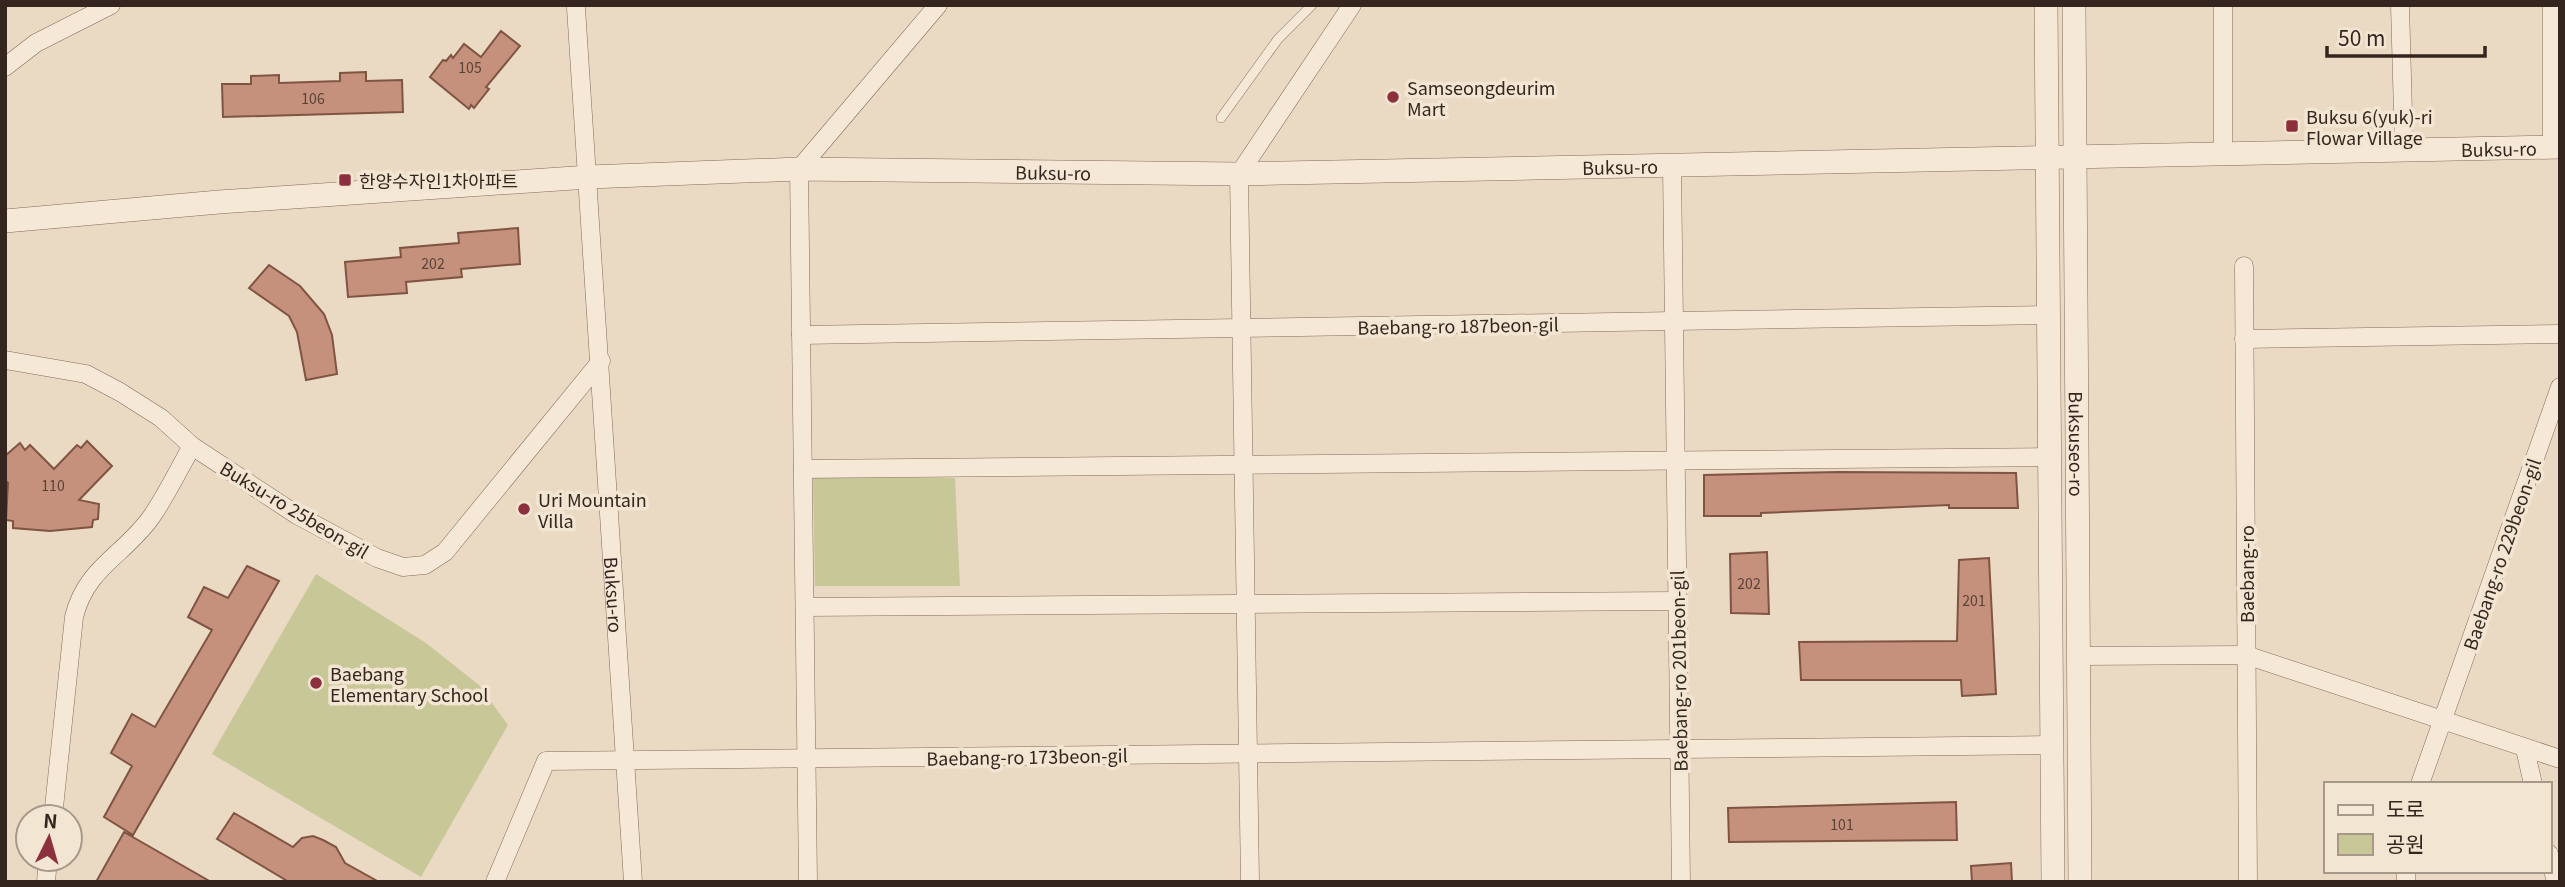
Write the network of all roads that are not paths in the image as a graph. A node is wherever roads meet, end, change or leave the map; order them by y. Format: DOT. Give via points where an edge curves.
graph roads {
  1 [pos="111,5"];
  2 [pos="938,5"];
  3 [pos="1312,5"];
  4 [pos="1352,5"];
  5 [pos="2046,5"];
  6 [pos="2074,5"];
  7 [pos="2223,5"];
  8 [pos="2400,5"];
  9 [pos="2552,5"];
  10 [pos="576,8"];
  11 [pos="5,67"];
  12 [pos="1221,118"];
  13 [pos="2556,148"];
  14 [pos="2404,150"];
  15 [pos="2223,153"];
  16 [pos="2047,156"];
  17 [pos="2073,156"];
  18 [pos="1672,166"];
  19 [pos="799,169"];
  20 [pos="1239,174"];
  21 [pos="589,177"];
  22 [pos="5,221"];
  23 [pos="2244,266"];
  24 [pos="2048,315"];
  25 [pos="1674,321"];
  26 [pos="1241,328"];
  27 [pos="2560,334"];
  28 [pos="801,335"];
  29 [pos="2244,339"];
  30 [pos="5,360"];
  31 [pos="601,361"];
  32 [pos="2560,387"];
  33 [pos="192,446"];
  34 [pos="2049,457"];
  35 [pos="1676,461"];
  36 [pos="1244,465"];
  37 [pos="803,469"];
  38 [pos="1677,601"];
  39 [pos="1246,604"];
  40 [pos="805,607"];
  41 [pos="2246,655"];
  42 [pos="2078,656"];
  43 [pos="2442,721"];
  44 [pos="2052,745"];
  45 [pos="1679,749"];
  46 [pos="2525,749"];
  47 [pos="1248,753"];
  48 [pos="807,758"];
  49 [pos="2560,759"];
  50 [pos="625,760"];
  51 [pos="2421,782"];
  52 [pos="2533,782"];
  53 [pos="54,803"];
  54 [pos="2551,862"];
  55 [pos="495,882"];
  56 [pos="633,882"];
  57 [pos="808,882"];
  58 [pos="1250,882"];
  59 [pos="1681,882"];
  60 [pos="2053,882"];
  61 [pos="2080,882"];
  62 [pos="2248,882"];
  63 [pos="2556,882"];
  1 -- 11 [label="street" via="36,43"];
  2 -- 19 [label="street"];
  3 -- 12 [label="lane" via="1278,39"];
  4 -- 20 [label="street"];
  5 -- 16 [label="street, Buksuseo-ro"];
  6 -- 17 [label="street, Buksuseo-ro"];
  7 -- 15 [label="street"];
  8 -- 14 [label="street"];
  9 -- 13 [label="street, Buksu-ro"];
  10 -- 21 [label="street"];
  13 -- 14 [label="street, Buksu-ro"];
  14 -- 15 [label="street, Buksu-ro"];
  15 -- 17 [label="street, Buksu-ro"];
  16 -- 17 [label="street, Buksu-ro"];
  16 -- 18 [label="street, Buksu-ro"];
  16 -- 24 [label="street, Buksuseo-ro"];
  17 -- 42 [label="street, Buksuseo-ro"];
  18 -- 20 [label="street, Buksu-ro"];
  18 -- 25 [label="street, Baebang-ro 201beon-gil"];
  19 -- 20 [label="street, Buksu-ro"];
  19 -- 21 [label="street, Buksu-ro"];
  19 -- 28 [label="street"];
  20 -- 26 [label="street"];
  21 -- 22 [label="street"];
  21 -- 31 [label="street, Buksu-ro"];
  23 -- 29 [label="street, Baebang-ro"];
  24 -- 25 [label="street"];
  24 -- 34 [label="street, Buksuseo-ro"];
  25 -- 26 [label="street, Baebang-ro 187beon-gil"];
  25 -- 35 [label="street, Baebang-ro 201beon-gil"];
  26 -- 28 [label="street"];
  26 -- 36 [label="street"];
  27 -- 29 [label="street"];
  28 -- 37 [label="street"];
  29 -- 41 [label="street, Baebang-ro"];
  30 -- 33 [label="street, Buksu-ro 25beon-gil" via="86,374 161,418"];
  31 -- 33 [label="street, Buksu-ro 25beon-gil" via="445,552 425,565 403,567 377,558 297,514"];
  31 -- 50 [label="street, Buksu-ro"];
  32 -- 43 [label="street, Baebang-ro 229beon-gil"];
  33 -- 53 [label="street" via="150,518 96,572 79,596"];
  34 -- 35 [label="street"];
  34 -- 44 [label="street, Buksuseo-ro"];
  35 -- 36 [label="street"];
  35 -- 38 [label="street, Baebang-ro 201beon-gil"];
  36 -- 37 [label="street"];
  36 -- 39 [label="street"];
  37 -- 40 [label="street"];
  38 -- 39 [label="street"];
  38 -- 45 [label="street, Baebang-ro 201beon-gil"];
  39 -- 40 [label="street"];
  39 -- 47 [label="street"];
  40 -- 48 [label="street"];
  41 -- 42 [label="street"];
  41 -- 43 [label="street"];
  41 -- 62 [label="street, Baebang-ro"];
  42 -- 61 [label="street, Buksuseo-ro"];
  43 -- 46 [label="street"];
  43 -- 51 [label="street, Baebang-ro 229beon-gil"];
  44 -- 45 [label="street"];
  44 -- 60 [label="street, Buksuseo-ro"];
  45 -- 47 [label="street"];
  45 -- 59 [label="street, Baebang-ro 201beon-gil"];
  46 -- 49 [label="street"];
  46 -- 52 [label="street"];
  47 -- 48 [label="street, Baebang-ro 173beon-gil"];
  47 -- 58 [label="street"];
  48 -- 50 [label="street, Baebang-ro 173beon-gil"];
  48 -- 57 [label="street"];
  50 -- 55 [label="street, Baebang-ro 173beon-gil" via="546,761"];
  50 -- 56 [label="street, Buksu-ro"];
  54 -- 63 [label="street"];
}
